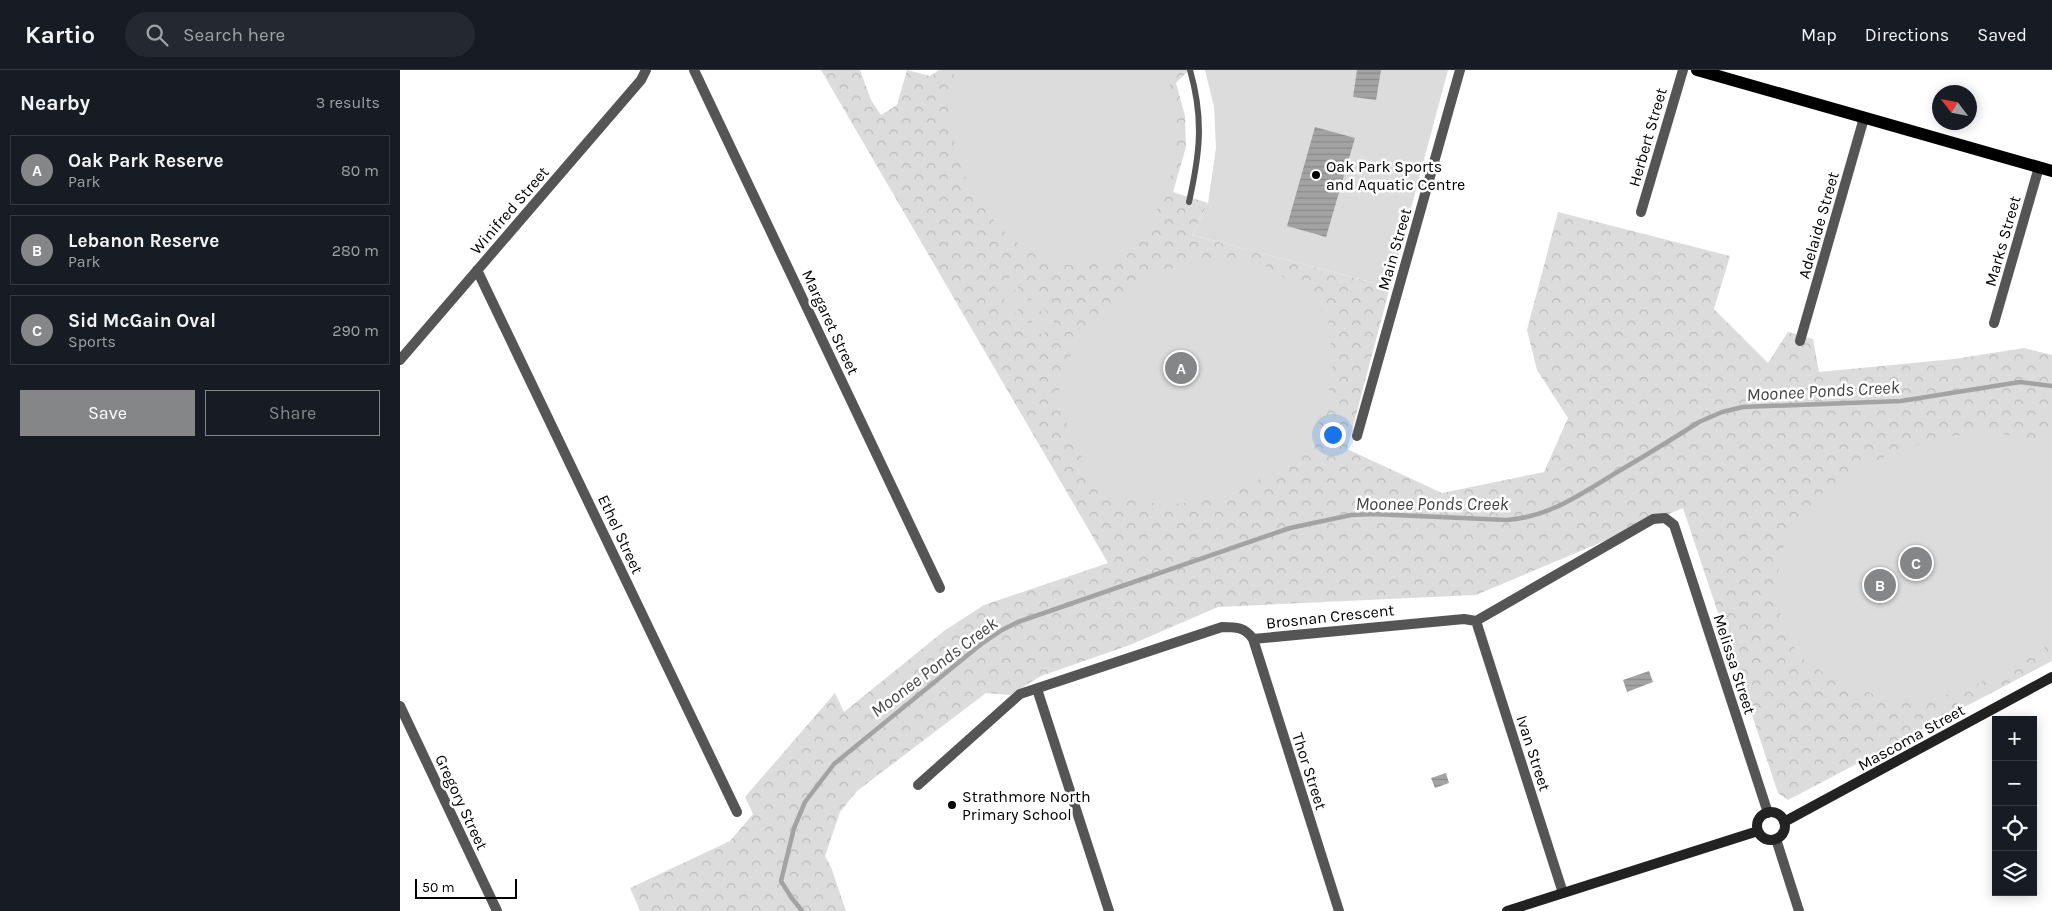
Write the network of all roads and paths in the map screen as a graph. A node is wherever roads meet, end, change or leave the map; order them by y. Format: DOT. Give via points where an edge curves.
graph roads {
  1 [pos="646,70"];
  2 [pos="654,70"];
  3 [pos="694,70"];
  4 [pos="1190,70"];
  5 [pos="1460,70"];
  6 [pos="1683,70"];
  7 [pos="1697,70"];
  8 [pos="641,80"];
  9 [pos="1864,118"];
  10 [pos="2039,167"];
  11 [pos="2052,171"];
  12 [pos="1189,202"];
  13 [pos="1641,212"];
  14 [pos="477,270"];
  15 [pos="1994,323"];
  16 [pos="1800,340"];
  17 [pos="400,360"];
  18 [pos="1357,436"];
  19 [pos="940,588"];
  20 [pos="1476,622"];
  21 [pos="1253,639"];
  22 [pos="2052,677"];
  23 [pos="1037,689"];
  24 [pos="400,706"];
  25 [pos="918,785"];
  26 [pos="737,812"];
  27 [pos="1768,813"];
  28 [pos="1784,822"];
  29 [pos="1758,831"];
  30 [pos="1776,839"];
  31 [pos="1563,893"];
  32 [pos="497,911"];
  33 [pos="1109,911"];
  34 [pos="1339,911"];
  35 [pos="1507,911"];
  36 [pos="1799,911"];
  1 -- 8 [label="street, Winifred Street"];
  2 -- 8 [label="street, Winifred Street"];
  3 -- 19 [label="street, Margaret Street"];
  4 -- 12 [label="lane" via="1198,106 1200,148"];
  5 -- 18 [label="street, Main Street"];
  6 -- 13 [label="street, Herbert Street"];
  7 -- 9 [label="main road"];
  8 -- 14 [label="street, Winifred Street"];
  9 -- 10 [label="main road"];
  9 -- 16 [label="street, Adelaide Street"];
  10 -- 11 [label="main road"];
  10 -- 15 [label="street, Marks Street"];
  14 -- 17 [label="street, Winifred Street"];
  14 -- 26 [label="street, Ethel Street"];
  20 -- 21 [label="street, Brosnan Crescent" via="1464,618"];
  20 -- 27 [label="street, Melissa Street" via="1653,519 1666,518 1674,525"];
  20 -- 31 [label="street, Ivan Street"];
  21 -- 23 [label="street, Brosnan Crescent" via="1240,627 1222,627"];
  21 -- 34 [label="street, Thor Street"];
  22 -- 28 [label="main road, Mascoma Street"];
  23 -- 25 [label="street, Brosnan Crescent" via="1020,694"];
  23 -- 33 [label="street"];
  24 -- 32 [label="street, Gregory Street"];
  27 -- 28 [label="main road" via="1779,815"];
  27 -- 29 [label="main road" via="1760,818"];
  28 -- 30 [label="main road" via="1784,830"];
  29 -- 30 [label="main road" via="1768,840"];
  29 -- 31 [label="main road"];
  30 -- 36 [label="street"];
  31 -- 35 [label="main road"];
}
